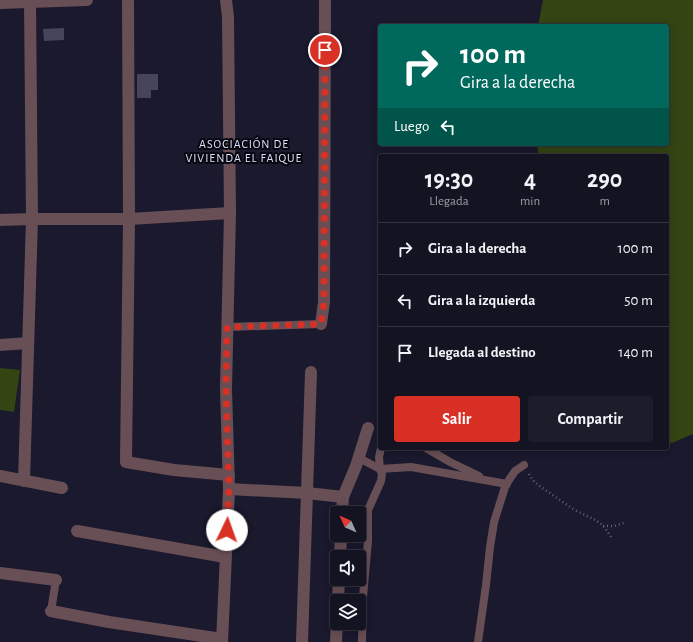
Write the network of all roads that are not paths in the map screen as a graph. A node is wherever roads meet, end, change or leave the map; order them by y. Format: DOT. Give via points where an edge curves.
graph roads {
  1 [pos="87,0"];
  2 [pos="128,0"];
  3 [pos="226,0"];
  4 [pos="325,0"];
  5 [pos="30,2"];
  6 [pos="0,4"];
  7 [pos="230,213"];
  8 [pos="32,219"];
  9 [pos="129,219"];
  10 [pos="0,220"];
  11 [pos="321,324"];
  12 [pos="227,327"];
  13 [pos="28,343"];
  14 [pos="0,345"];
  15 [pos="311,372"];
  16 [pos="368,428"];
  17 [pos="381,450"];
  18 [pos="429,450"];
  19 [pos="359,458"];
  20 [pos="524,465"];
  21 [pos="380,469"];
  22 [pos="229,475"];
  23 [pos="0,476"];
  24 [pos="488,480"];
  25 [pos="24,481"];
  26 [pos="507,484"];
  27 [pos="62,488"];
  28 [pos="229,489"];
  29 [pos="307,493"];
  30 [pos="343,497"];
  31 [pos="342,506"];
  32 [pos="77,531"];
  33 [pos="226,557"];
  34 [pos="0,573"];
  35 [pos="56,580"];
  36 [pos="51,612"];
  37 [pos="337,630"];
  38 [pos="222,640"];
  39 [pos="302,642"];
  40 [pos="336,642"];
  41 [pos="362,642"];
  42 [pos="478,642"];
  1 -- 5 [label="street"];
  2 -- 9 [label="street"];
  3 -- 7 [label="street"];
  4 -- 11 [label="street" via="324,302"];
  5 -- 6 [label="street"];
  5 -- 8 [label="street"];
  7 -- 9 [label="street"];
  7 -- 12 [label="street"];
  8 -- 9 [label="street"];
  8 -- 10 [label="street"];
  8 -- 13 [label="street"];
  9 -- 22 [label="street" via="126,462"];
  11 -- 12 [label="lane"];
  12 -- 22 [label="street"];
  13 -- 14 [label="street"];
  13 -- 25 [label="street"];
  15 -- 29 [label="street"];
  16 -- 19 [label="street"];
  17 -- 21 [label="lane"];
  18 -- 24 [label="lane"];
  19 -- 21 [label="lane"];
  19 -- 30 [label="street"];
  20 -- 26 [label="lane" via="515,471"];
  21 -- 24 [label="lane" via="411,467"];
  21 -- 41 [label="lane" via="381,481 368,510"];
  22 -- 28 [label="street"];
  23 -- 25 [label="street"];
  24 -- 26 [label="lane"];
  25 -- 27 [label="street"];
  26 -- 42 [label="lane" via="494,522"];
  28 -- 29 [label="street"];
  28 -- 33 [label="street"];
  29 -- 30 [label="street"];
  29 -- 39 [label="street"];
  30 -- 31 [label="street"];
  32 -- 33 [label="street"];
  33 -- 38 [label="street"];
  34 -- 35 [label="street"];
  35 -- 36 [label="lane"];
  36 -- 38 [label="street"];
  37 -- 40 [label="street"];
}
